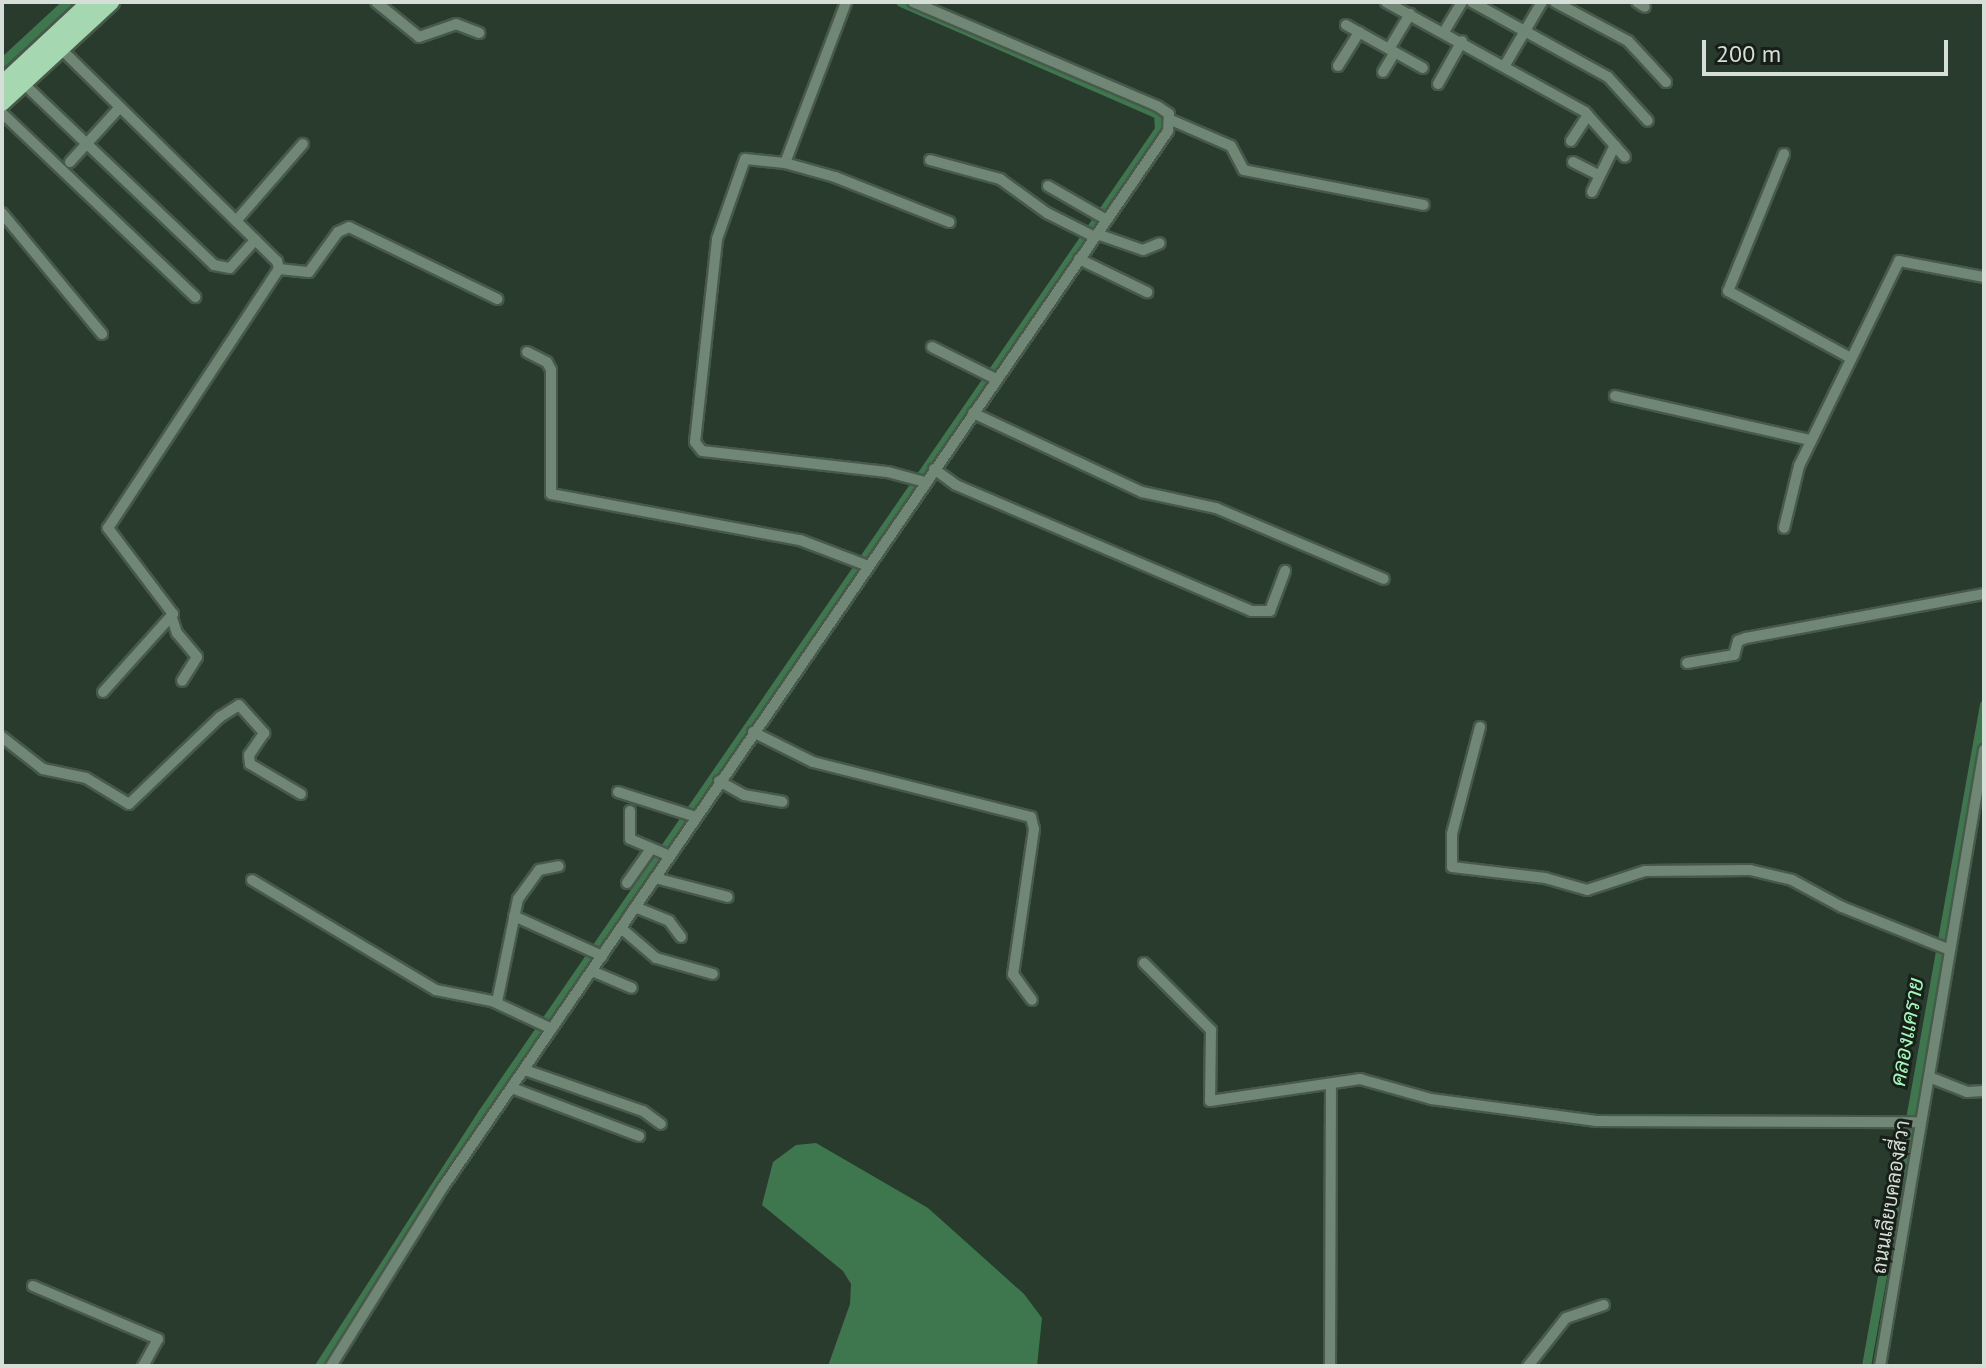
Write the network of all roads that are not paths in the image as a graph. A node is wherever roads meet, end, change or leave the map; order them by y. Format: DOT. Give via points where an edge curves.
graph roads {
  1 [pos="90,2"];
  2 [pos="111,2"];
  3 [pos="376,2"];
  4 [pos="846,2"];
  5 [pos="913,2"];
  6 [pos="1386,2"];
  7 [pos="1462,2"];
  8 [pos="1472,2"];
  9 [pos="1542,2"];
  10 [pos="1555,2"];
  11 [pos="1410,14"];
  12 [pos="1346,25"];
  13 [pos="1525,30"];
  14 [pos="1359,32"];
  15 [pos="1444,32"];
  16 [pos="479,33"];
  17 [pos="1462,41"];
  18 [pos="61,49"];
  19 [pos="1392,50"];
  20 [pos="1505,65"];
  21 [pos="1338,66"];
  22 [pos="1423,68"];
  23 [pos="1383,72"];
  24 [pos="1666,82"];
  25 [pos="23,83"];
  26 [pos="2,84"];
  27 [pos="1438,84"];
  28 [pos="2,103"];
  29 [pos="120,107"];
  30 [pos="2,113"];
  31 [pos="1588,115"];
  32 [pos="1171,120"];
  33 [pos="1648,121"];
  34 [pos="1571,141"];
  35 [pos="303,144"];
  36 [pos="86,145"];
  37 [pos="1615,145"];
  38 [pos="1784,154"];
  39 [pos="1625,157"];
  40 [pos="930,160"];
  41 [pos="70,162"];
  42 [pos="1573,162"];
  43 [pos="785,163"];
  44 [pos="1600,176"];
  45 [pos="1048,186"];
  46 [pos="1592,192"];
  47 [pos="1424,205"];
  48 [pos="2,213"];
  49 [pos="1107,220"];
  50 [pos="236,221"];
  51 [pos="949,222"];
  52 [pos="1092,234"];
  53 [pos="255,240"];
  54 [pos="1160,243"];
  55 [pos="1079,259"];
  56 [pos="279,269"];
  57 [pos="1984,277"];
  58 [pos="1147,292"];
  59 [pos="195,297"];
  60 [pos="497,299"];
  61 [pos="102,334"];
  62 [pos="932,347"];
  63 [pos="527,352"];
  64 [pos="1851,358"];
  65 [pos="990,375"];
  66 [pos="1615,396"];
  67 [pos="973,413"];
  68 [pos="1811,440"];
  69 [pos="934,469"];
  70 [pos="919,479"];
  71 [pos="1784,528"];
  72 [pos="863,563"];
  73 [pos="1285,571"];
  74 [pos="1384,579"];
  75 [pos="1984,594"];
  76 [pos="172,618"];
  77 [pos="1687,663"];
  78 [pos="182,681"];
  79 [pos="103,692"];
  80 [pos="1480,727"];
  81 [pos="753,732"];
  82 [pos="2,737"];
  83 [pos="1984,750"];
  84 [pos="719,781"];
  85 [pos="618,792"];
  86 [pos="301,794"];
  87 [pos="782,802"];
  88 [pos="630,811"];
  89 [pos="696,817"];
  90 [pos="1970,831"];
  91 [pos="1984,834"];
  92 [pos="651,849"];
  93 [pos="670,856"];
  94 [pos="559,866"];
  95 [pos="655,878"];
  96 [pos="252,880"];
  97 [pos="627,883"];
  98 [pos="728,897"];
  99 [pos="635,907"];
  100 [pos="514,916"];
  101 [pos="621,928"];
  102 [pos="681,937"];
  103 [pos="1946,949"];
  104 [pos="596,953"];
  105 [pos="1144,963"];
  106 [pos="592,971"];
  107 [pos="713,974"];
  108 [pos="632,988"];
  109 [pos="1032,1000"];
  110 [pos="497,1002"];
  111 [pos="547,1025"];
  112 [pos="525,1070"];
  113 [pos="1929,1077"];
  114 [pos="1331,1084"];
  115 [pos="512,1088"];
  116 [pos="1984,1091"];
  117 [pos="1919,1122"];
  118 [pos="661,1124"];
  119 [pos="639,1136"];
  120 [pos="33,1286"];
  121 [pos="1604,1305"];
  122 [pos="143,1366"];
  123 [pos="331,1366"];
  124 [pos="1330,1366"];
  125 [pos="1528,1366"];
  126 [pos="1880,1366"];
  1 -- 26 [label="main road"];
  2 -- 18 [label="main road"];
  3 -- 16 [label="street" via="419,37 456,24"];
  4 -- 43 [label="street"];
  5 -- 32 [label="street" via="1157,106"];
  6 -- 11 [label="street"];
  7 -- 15 [label="street"];
  8 -- 13 [label="street"];
  9 -- 13 [label="street"];
  10 -- 24 [label="street" via="1628,41"];
  11 -- 15 [label="street"];
  11 -- 19 [label="street"];
  12 -- 14 [label="street"];
  13 -- 20 [label="street"];
  13 -- 33 [label="street" via="1608,77"];
  14 -- 19 [label="street"];
  14 -- 21 [label="street"];
  15 -- 17 [label="street"];
  17 -- 20 [label="street"];
  17 -- 27 [label="street"];
  18 -- 25 [label="main road"];
  18 -- 29 [label="street"];
  19 -- 22 [label="street"];
  19 -- 23 [label="street"];
  20 -- 31 [label="street"];
  25 -- 28 [label="main road"];
  25 -- 36 [label="street"];
  29 -- 36 [label="street"];
  29 -- 50 [label="street"];
  30 -- 59 [label="street"];
  31 -- 34 [label="street"];
  31 -- 37 [label="street"];
  32 -- 47 [label="street" via="1231,146 1244,170"];
  32 -- 49 [label="street"];
  35 -- 50 [label="street"];
  36 -- 41 [label="street"];
  36 -- 53 [label="street" via="214,265 230,268"];
  37 -- 39 [label="street"];
  37 -- 44 [label="street"];
  38 -- 64 [label="street" via="1728,291"];
  40 -- 52 [label="street" via="1000,179 1047,213"];
  42 -- 44 [label="street"];
  43 -- 51 [label="street"];
  43 -- 70 [label="street" via="745,159 720,228 695,447"];
  44 -- 46 [label="street"];
  45 -- 49 [label="street"];
  48 -- 61 [label="street"];
  49 -- 52 [label="street"];
  50 -- 53 [label="street"];
  52 -- 54 [label="street" via="1143,250 1152,251"];
  52 -- 55 [label="street"];
  53 -- 56 [label="street"];
  55 -- 58 [label="street"];
  55 -- 65 [label="street"];
  56 -- 60 [label="street" via="309,272 338,232 349,227"];
  56 -- 76 [label="street" via="108,528 167,603"];
  57 -- 64 [label="street" via="1899,261"];
  62 -- 65 [label="street"];
  63 -- 72 [label="street" via="551,370 551,494 800,540"];
  64 -- 68 [label="street"];
  65 -- 67 [label="street"];
  66 -- 68 [label="street"];
  67 -- 69 [label="street"];
  67 -- 74 [label="street" via="1142,492 1216,508"];
  68 -- 71 [label="street"];
  69 -- 70 [label="street"];
  69 -- 73 [label="street" via="956,485 1251,611 1270,611"];
  70 -- 72 [label="street"];
  72 -- 81 [label="street"];
  75 -- 77 [label="street" via="1746,638 1738,641 1734,655"];
  76 -- 78 [label="street" via="197,657"];
  76 -- 79 [label="street"];
  80 -- 103 [label="street" via="1452,834 1452,867 1545,878 1587,890 1645,871 1750,870 1792,880"];
  81 -- 84 [label="street"];
  81 -- 109 [label="street" via="813,762 1031,817 1034,829 1013,974"];
  82 -- 86 [label="street" via="43,769 86,778 129,804 239,705 264,733 249,755 250,764"];
  83 -- 90 [label="street, ถนนเลียบคลองสี่วา"];
  84 -- 87 [label="street" via="744,795"];
  84 -- 89 [label="street"];
  85 -- 89 [label="street"];
  88 -- 92 [label="street" via="627,835"];
  89 -- 93 [label="street"];
  90 -- 91 [label="street"];
  90 -- 103 [label="street, ถนนเลียบคลองสี่วา"];
  92 -- 93 [label="street"];
  92 -- 97 [label="street"];
  93 -- 95 [label="street"];
  94 -- 100 [label="street" via="531,877"];
  95 -- 98 [label="street"];
  95 -- 99 [label="street"];
  96 -- 110 [label="street" via="436,990"];
  99 -- 101 [label="street"];
  99 -- 102 [label="street" via="669,921"];
  100 -- 104 [label="street"];
  100 -- 110 [label="street"];
  101 -- 104 [label="street"];
  101 -- 107 [label="street" via="656,958"];
  103 -- 113 [label="street, ถนนเลียบคลองสี่วา"];
  104 -- 106 [label="street"];
  105 -- 114 [label="street" via="1211,1030 1210,1101"];
  106 -- 108 [label="street"];
  106 -- 111 [label="street"];
  110 -- 111 [label="street"];
  111 -- 112 [label="street"];
  112 -- 115 [label="street"];
  112 -- 118 [label="street" via="643,1111"];
  113 -- 116 [label="street" via="1967,1092"];
  113 -- 117 [label="street, ถนนเลียบคลองสี่วา"];
  114 -- 117 [label="street" via="1371,1080 1431,1099 1628,1123"];
  114 -- 124 [label="street"];
  115 -- 119 [label="street"];
  115 -- 123 [label="street"];
  117 -- 126 [label="street, ถนนเลียบคลองสี่วา"];
  120 -- 122 [label="street" via="158,1339"];
  121 -- 125 [label="street" via="1566,1318"];
}
